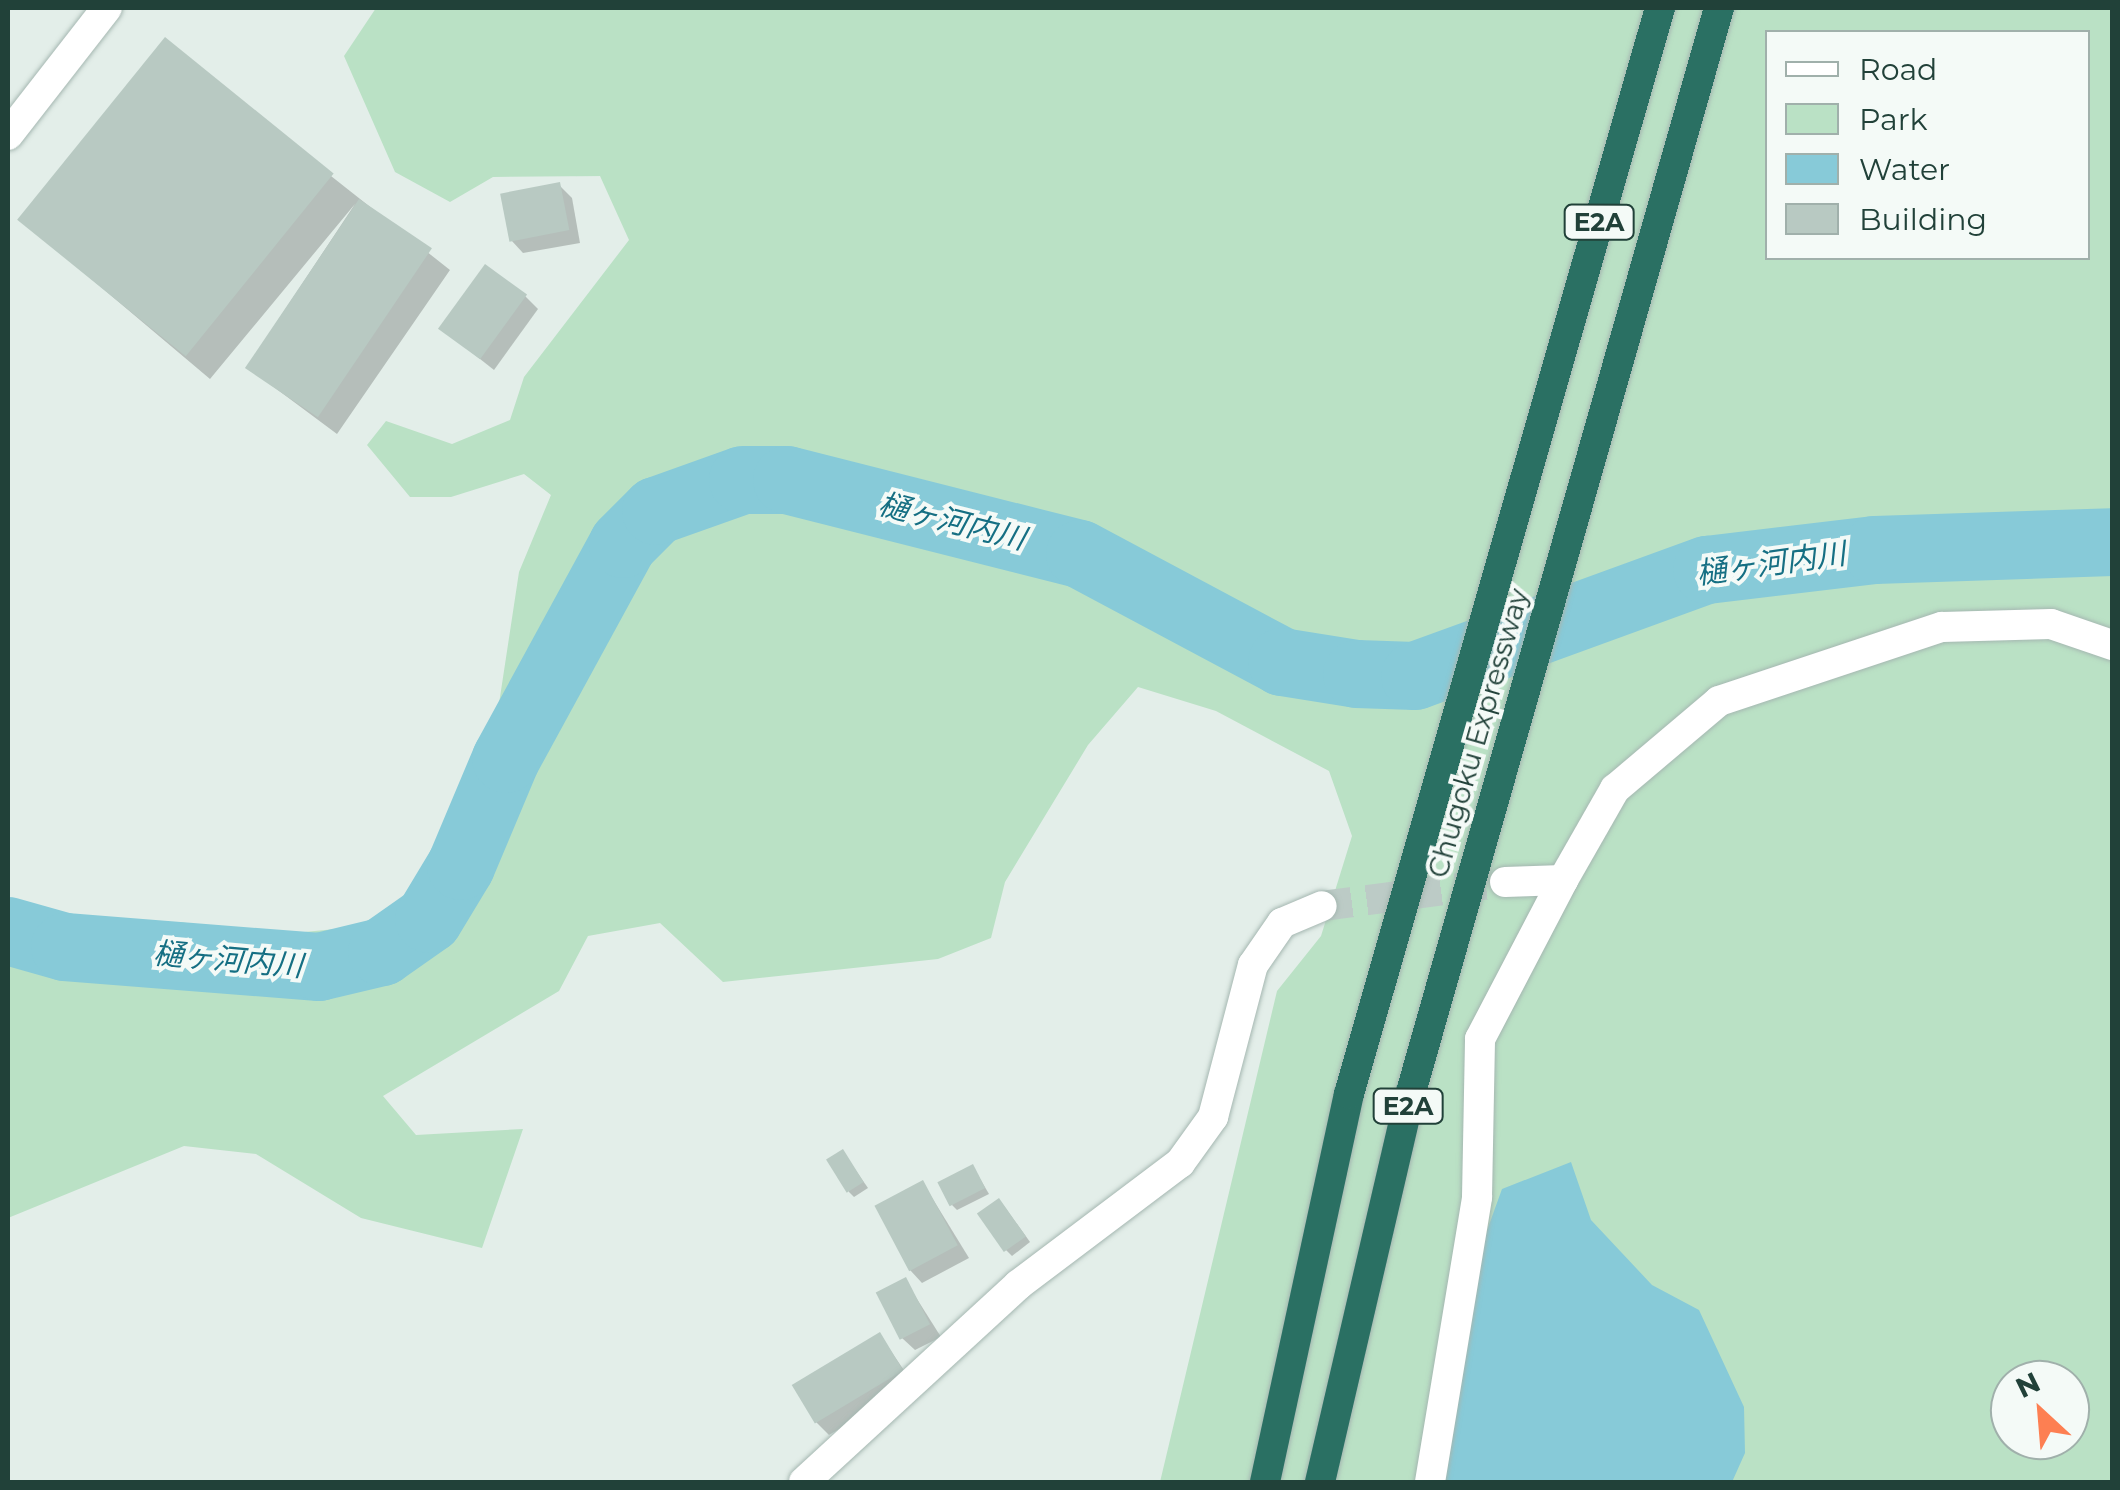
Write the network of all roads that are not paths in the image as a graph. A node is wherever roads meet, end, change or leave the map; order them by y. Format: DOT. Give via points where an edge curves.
graph roads {
  1 [pos="107,8"];
  2 [pos="1660,8"];
  3 [pos="1719,8"];
  4 [pos="8,135"];
  5 [pos="2112,645"];
  6 [pos="1564,880"];
  7 [pos="1505,882"];
  8 [pos="1322,906"];
  9 [pos="804,1482"];
  10 [pos="1265,1482"];
  11 [pos="1320,1482"];
  12 [pos="1430,1482"];
  1 -- 4 [label="street"];
  2 -- 10 [label="highway, Chugoku Expressway / E2A" via="1349,1094"];
  3 -- 11 [label="highway, Chugoku Expressway / E2A" via="1411,1092"];
  5 -- 6 [label="street" via="2052,624 1942,627 1719,701 1614,789"];
  6 -- 7 [label="street"];
  6 -- 12 [label="street" via="1480,1038 1477,1197"];
  8 -- 9 [label="street" via="1282,923 1254,965 1213,1117 1180,1163 1018,1285"];
}
